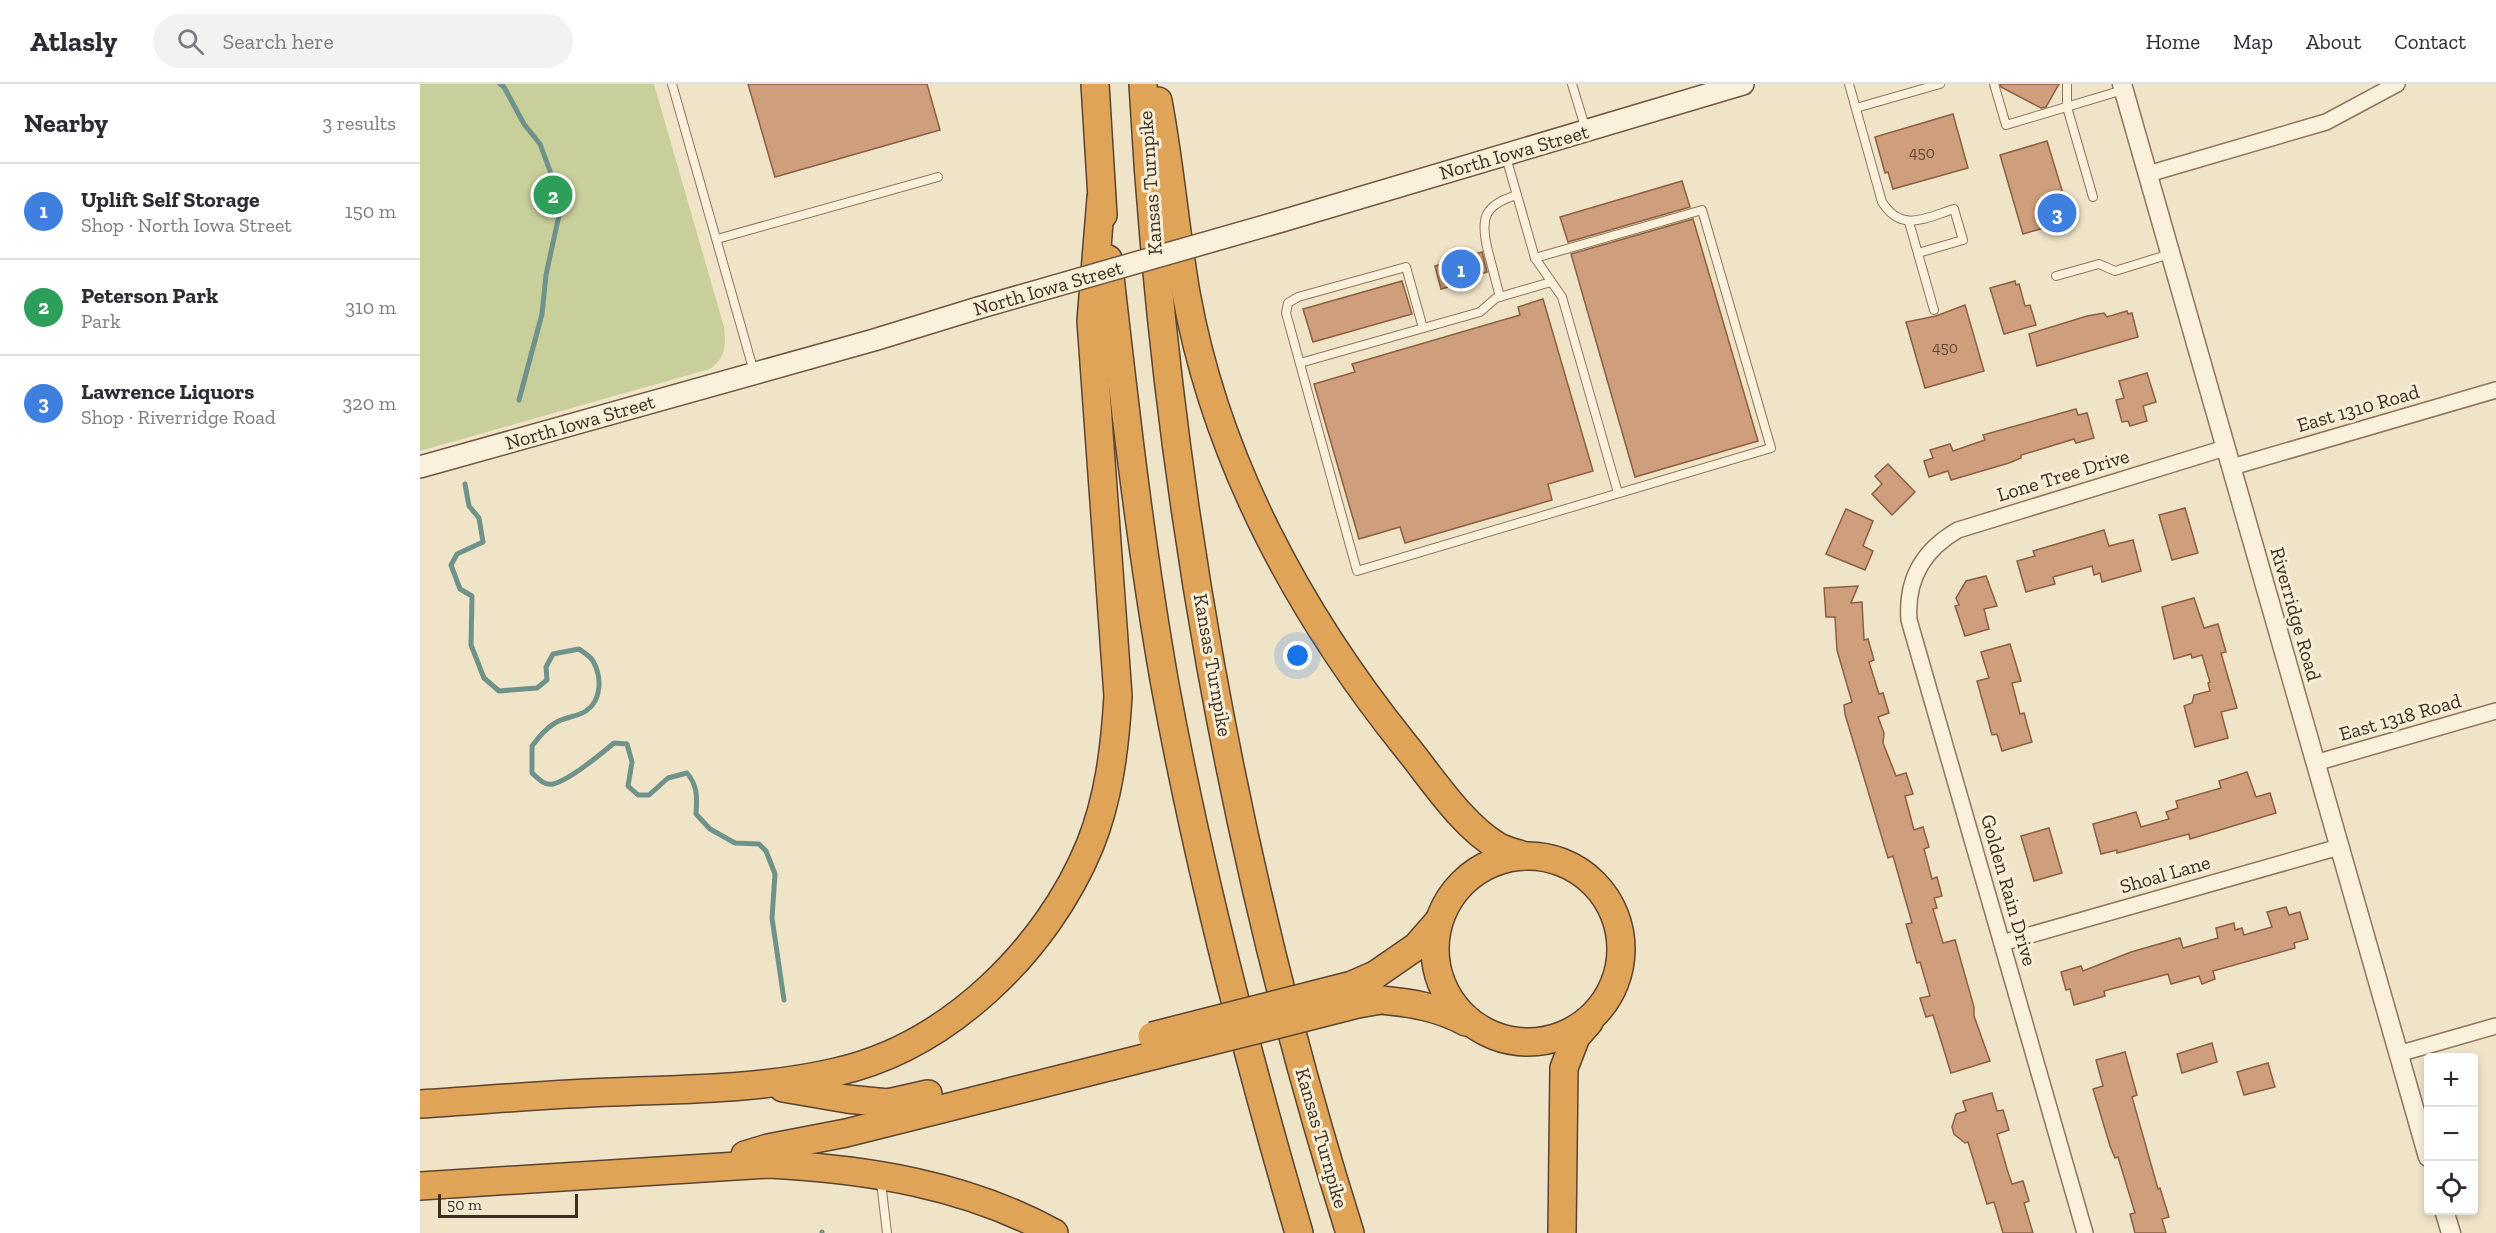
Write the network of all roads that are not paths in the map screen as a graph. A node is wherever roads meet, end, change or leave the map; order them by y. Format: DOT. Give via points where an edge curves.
graph roads {
  1 [pos="672,84"];
  2 [pos="1095,84"];
  3 [pos="1143,84"];
  4 [pos="1155,84"];
  5 [pos="1572,84"];
  6 [pos="1849,84"];
  7 [pos="1940,84"];
  8 [pos="1994,84"];
  9 [pos="2067,84"];
  10 [pos="2397,84"];
  11 [pos="1736,85"];
  12 [pos="2122,87"];
  13 [pos="2067,107"];
  14 [pos="1856,108"];
  15 [pos="1586,131"];
  16 [pos="1505,155"];
  17 [pos="2148,174"];
  18 [pos="938,177"];
  19 [pos="1517,195"];
  20 [pos="2093,197"];
  21 [pos="1101,198"];
  22 [pos="1909,222"];
  23 [pos="717,239"];
  24 [pos="1918,253"];
  25 [pos="2170,254"];
  26 [pos="1535,258"];
  27 [pos="2056,276"];
  28 [pos="1551,282"];
  29 [pos="1500,297"];
  30 [pos="1934,310"];
  31 [pos="1423,328"];
  32 [pos="1300,363"];
  33 [pos="754,373"];
  34 [pos="2496,390"];
  35 [pos="2225,448"];
  36 [pos="420,467"];
  37 [pos="2232,467"];
  38 [pos="1618,493"];
  39 [pos="1923,560"];
  40 [pos="2496,711"];
  41 [pos="2315,763"];
  42 [pos="2339,847"];
  43 [pos="1525,856"];
  44 [pos="1438,922"];
  45 [pos="2002,943"];
  46 [pos="1378,987"];
  47 [pos="1597,1013"];
  48 [pos="2496,1026"];
  49 [pos="1474,1027"];
  50 [pos="1154,1046"];
  51 [pos="2398,1054"];
  52 [pos="761,1085"];
  53 [pos="420,1104"];
  54 [pos="2424,1143"];
  55 [pos="707,1168"];
  56 [pos="880,1174"];
  57 [pos="420,1186"];
  58 [pos="2446,1215"];
  59 [pos="887,1233"];
  60 [pos="1054,1233"];
  61 [pos="1299,1233"];
  62 [pos="1350,1233"];
  63 [pos="1562,1233"];
  64 [pos="2085,1233"];
  65 [pos="2451,1233"];
  1 -- 23 [label="lane"];
  2 -- 21 [label="highway"];
  3 -- 62 [label="highway, Kansas Turnpike" via="1167,368 1213,672 1274,957"];
  4 -- 43 [label="highway" via="1169,157 1186,294 1197,343 1231,451 1275,551 1356,683 1434,781 1485,837 1501,848"];
  5 -- 15 [label="lane"];
  6 -- 14 [label="lane"];
  7 -- 14 [label="lane"];
  8 -- 13 [label="lane" via="2006,125"];
  9 -- 13 [label="lane"];
  10 -- 17 [label="street" via="2326,122"];
  11 -- 15 [label="main road, North Iowa Street"];
  12 -- 13 [label="lane"];
  12 -- 17 [label="street, Riverridge Road"];
  13 -- 20 [label="lane"];
  14 -- 22 [label="lane" via="1882,202 1896,219"];
  15 -- 16 [label="main road, North Iowa Street"];
  16 -- 19 [label="lane"];
  16 -- 33 [label="main road, North Iowa Street, bridge"];
  17 -- 25 [label="street, Riverridge Road"];
  18 -- 23 [label="lane"];
  19 -- 26 [label="lane"];
  19 -- 29 [label="lane" via="1493,205 1483,222"];
  21 -- 52 [label="highway" via="1091,321 1118,696 1110,774 1090,845 1064,896 1029,945 975,999 937,1028 870,1062"];
  21 -- 61 [label="highway" via="1133,480 1166,686 1233,997"];
  22 -- 24 [label="lane"];
  22 -- 24 [label="lane" via="1954,209 1963,240"];
  23 -- 33 [label="lane"];
  24 -- 30 [label="lane"];
  25 -- 27 [label="lane" via="2115,271 2099,264"];
  25 -- 35 [label="street, Riverridge Road"];
  26 -- 28 [label="lane"];
  26 -- 38 [label="lane" via="1702,210 1771,448"];
  28 -- 29 [label="lane"];
  28 -- 38 [label="lane" via="1562,297"];
  29 -- 31 [label="lane" via="1480,312"];
  31 -- 32 [label="lane"];
  31 -- 32 [label="lane" via="1406,267 1298,297 1288,303 1286,313"];
  32 -- 38 [label="lane" via="1357,571"];
  33 -- 36 [label="main road, North Iowa Street"];
  34 -- 37 [label="street, East 1310 Road"];
  35 -- 37 [label="street, Riverridge Road"];
  35 -- 39 [label="street, Lone Tree Drive" via="1966,526 1941,540"];
  37 -- 41 [label="street, Riverridge Road"];
  39 -- 45 [label="street, Golden Rain Drive" via="1912,579 1909,620"];
  40 -- 41 [label="street, East 1318 Road"];
  41 -- 42 [label="street, Riverridge Road"];
  42 -- 45 [label="street, Shoal Lane"];
  42 -- 51 [label="street, Riverridge Road"];
  43 -- 44 [label="highway" via="1496,861 1471,875 1450,896"];
  43 -- 47 [label="highway" via="1552,859 1577,870 1598,887 1613,910 1620,937 1620,964 1612,990"];
  44 -- 46 [label="highway"];
  44 -- 49 [label="highway" via="1434,951 1439,980 1453,1006"];
  45 -- 64 [label="street, Golden Rain Drive"];
  46 -- 49 [label="highway" via="1447,1012"];
  46 -- 50 [label="highway, bridge" via="1352,985"];
  47 -- 49 [label="highway" via="1570,1033 1539,1043 1505,1041"];
  47 -- 63 [label="highway" via="1576,1037 1564,1068"];
  48 -- 51 [label="street"];
  50 -- 52 [label="highway" via="888,1103"];
  50 -- 55 [label="highway" via="846,1133 768,1148"];
  51 -- 54 [label="street, Riverridge Road"];
  52 -- 53 [label="highway"];
  55 -- 56 [label="highway" via="769,1164"];
  55 -- 57 [label="highway"];
  56 -- 59 [label="lane"];
  56 -- 60 [label="highway" via="970,1197"];
  58 -- 65 [label="street"];
}
